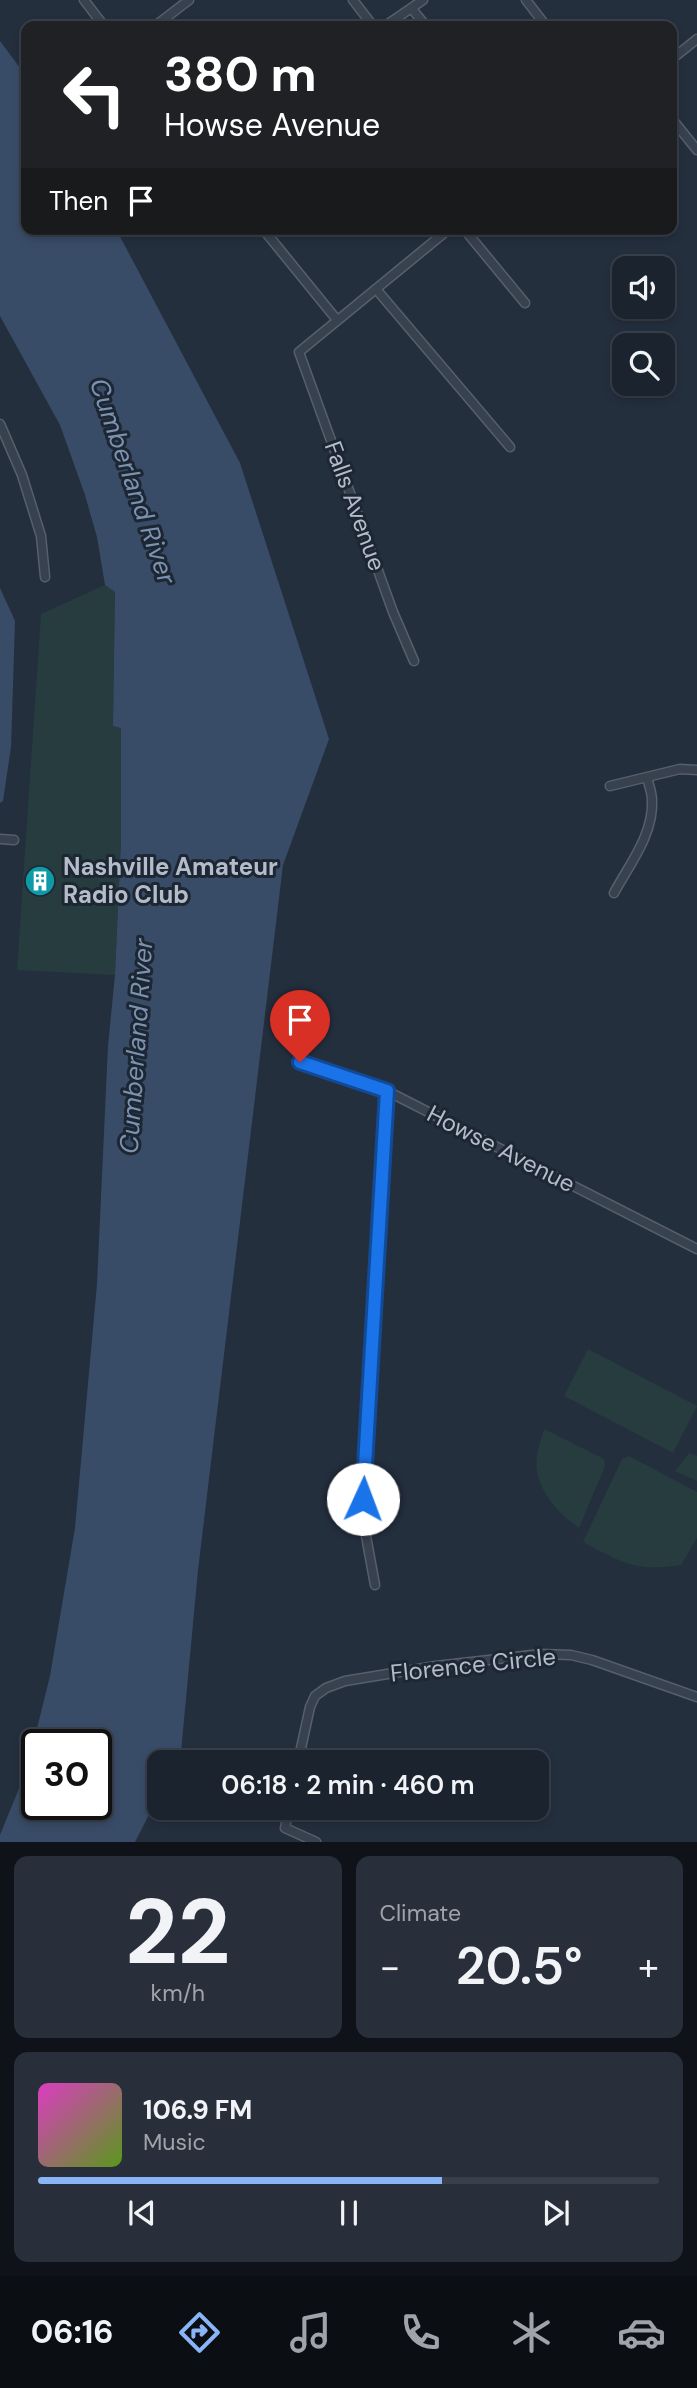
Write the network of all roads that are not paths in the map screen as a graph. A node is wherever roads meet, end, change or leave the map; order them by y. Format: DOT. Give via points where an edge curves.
graph roads {
  1 [pos="84,0"];
  2 [pos="189,0"];
  3 [pos="353,0"];
  4 [pos="423,0"];
  5 [pos="526,0"];
  6 [pos="412,9"];
  7 [pos="100,21"];
  8 [pos="162,21"];
  9 [pos="369,21"];
  10 [pos="393,21"];
  11 [pos="422,21"];
  12 [pos="542,21"];
  13 [pos="697,38"];
  14 [pos="677,55"];
  15 [pos="677,125"];
  16 [pos="697,150"];
  17 [pos="268,235"];
  18 [pos="442,235"];
  19 [pos="469,235"];
  20 [pos="376,289"];
  21 [pos="525,303"];
  22 [pos="337,320"];
  23 [pos="0,424"];
  24 [pos="510,447"];
  25 [pos="45,577"];
  26 [pos="414,661"];
  27 [pos="697,770"];
  28 [pos="647,778"];
  29 [pos="610,786"];
  30 [pos="0,839"];
  31 [pos="14,840"];
  32 [pos="614,893"];
  33 [pos="300,1062"];
  34 [pos="387,1091"];
  35 [pos="697,1249"];
  36 [pos="375,1585"];
  37 [pos="697,1697"];
  38 [pos="300,1750"];
  39 [pos="287,1820"];
  40 [pos="316,1842"];
  1 -- 7 [label="street"];
  2 -- 8 [label="street"];
  3 -- 9 [label="street"];
  4 -- 6 [label="street"];
  5 -- 12 [label="street"];
  6 -- 10 [label="street"];
  6 -- 11 [label="street"];
  13 -- 14 [label="street"];
  15 -- 16 [label="street"];
  17 -- 22 [label="street"];
  18 -- 20 [label="street"];
  19 -- 21 [label="street"];
  20 -- 22 [label="street"];
  20 -- 24 [label="street"];
  22 -- 26 [label="street, Falls Avenue" via="300,351"];
  23 -- 25 [label="street" via="41,536"];
  27 -- 28 [label="street" via="680,769"];
  28 -- 29 [label="street"];
  28 -- 32 [label="street" via="653,800 649,825"];
  30 -- 31 [label="street"];
  33 -- 34 [label="street, Howse Avenue"];
  34 -- 35 [label="street, Howse Avenue"];
  34 -- 36 [label="street" via="362,1489"];
  37 -- 38 [label="street, Florence Circle" via="581,1657 540,1654 436,1666 326,1688 315,1696"];
  39 -- 40 [label="street" via="285,1828"];
}
